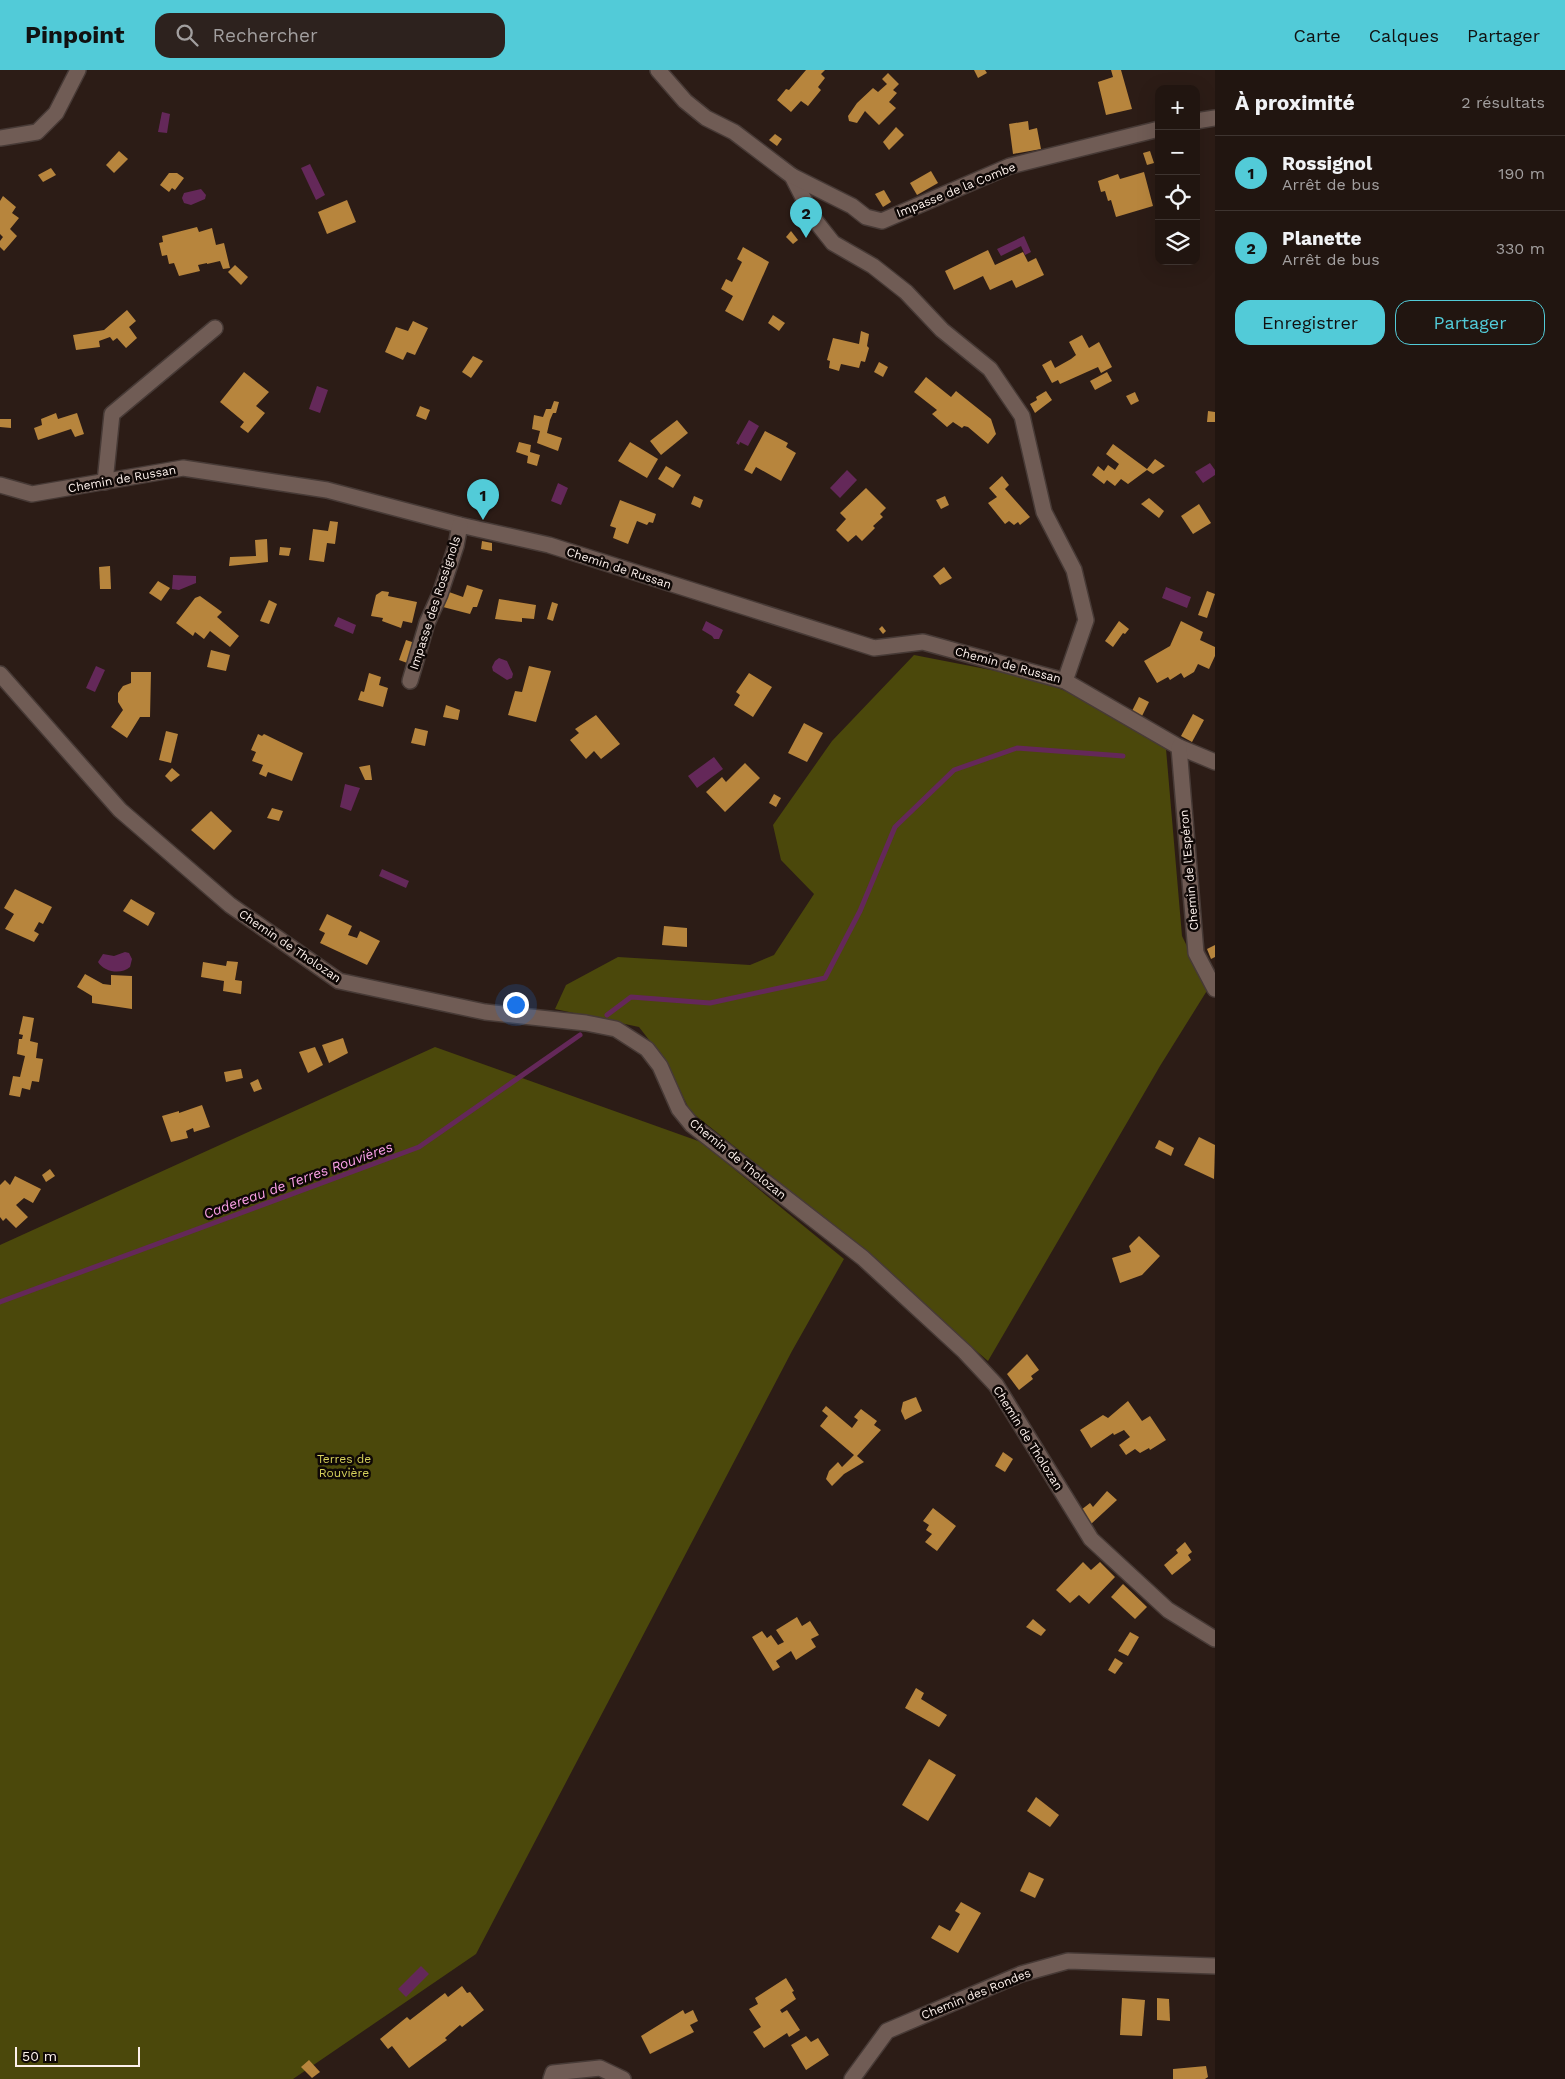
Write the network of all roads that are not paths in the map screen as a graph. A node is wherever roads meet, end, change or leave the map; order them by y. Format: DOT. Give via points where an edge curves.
graph roads {
  1 [pos="78,70"];
  2 [pos="658,70"];
  3 [pos="1215,118"];
  4 [pos="1200,121"];
  5 [pos="1155,130"];
  6 [pos="0,138"];
  7 [pos="792,176"];
  8 [pos="215,328"];
  9 [pos="105,482"];
  10 [pos="0,485"];
  11 [pos="460,525"];
  12 [pos="0,674"];
  13 [pos="410,681"];
  14 [pos="1065,681"];
  15 [pos="1179,747"];
  16 [pos="1215,762"];
  17 [pos="1215,989"];
  18 [pos="1215,1639"];
  19 [pos="1215,1966"];
  20 [pos="551,2079"];
  21 [pos="623,2079"];
  22 [pos="852,2079"];
  1 -- 6 [label="street" via="56,113 37,132"];
  2 -- 7 [label="street, Impasse de la Combe" via="685,101 706,118 734,132"];
  3 -- 4 [label="street"];
  5 -- 7 [label="street, Impasse de la Combe" via="1010,166 882,221 866,217 852,206"];
  7 -- 14 [label="street" via="814,219 833,243 873,266 906,292 942,330 990,369 1022,416 1044,512 1074,570 1086,620"];
  8 -- 9 [label="street" via="112,414"];
  9 -- 10 [label="street, Chemin de Russan" via="32,494"];
  9 -- 11 [label="street, Chemin de Russan" via="183,468 327,490"];
  11 -- 13 [label="street, Impasse des Rossignols" via="456,546 440,594 426,623"];
  11 -- 14 [label="street, Chemin de Russan" via="549,545 874,648 922,642"];
  12 -- 18 [label="street, Chemin de Tholozan" via="120,810 230,906 339,981 484,1012 616,1029 647,1049 660,1066 680,1109 692,1125 863,1258 965,1352 990,1379 1041,1455 1091,1539 1168,1610"];
  14 -- 15 [label="street, Chemin de Russan"];
  15 -- 16 [label="street, Chemin de Russan"];
  15 -- 17 [label="street, Chemin de l'Espéron" via="1196,954"];
  19 -- 22 [label="street, Chemin des Rondes" via="1068,1961 1021,1974 888,2031"];
  20 -- 21 [label="street" via="553,2073 600,2068"];
}
